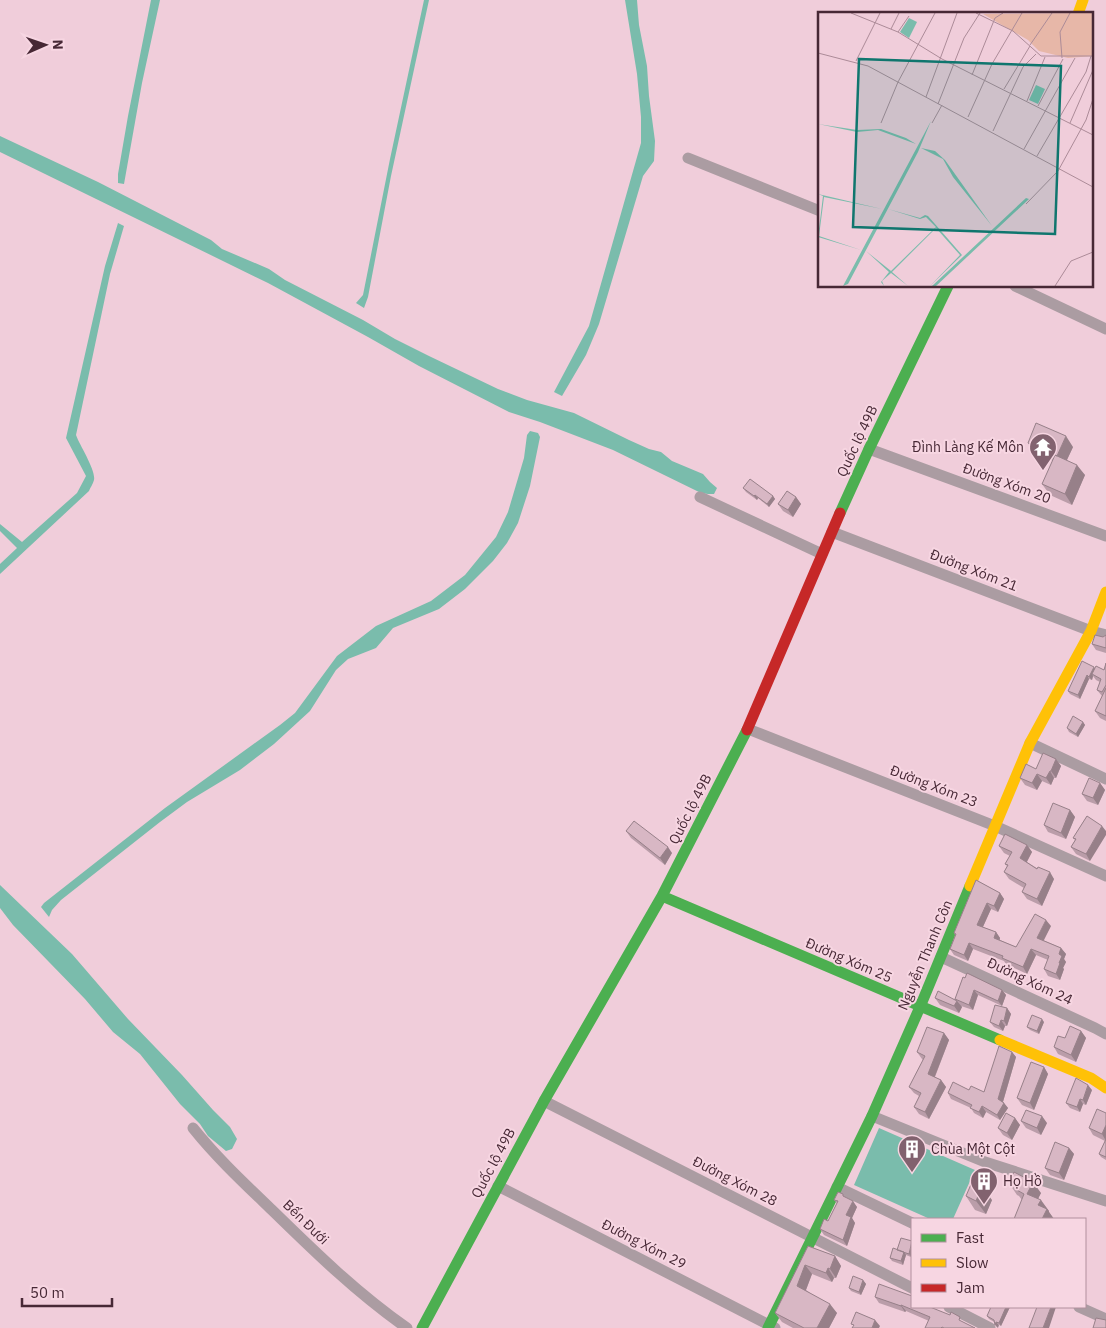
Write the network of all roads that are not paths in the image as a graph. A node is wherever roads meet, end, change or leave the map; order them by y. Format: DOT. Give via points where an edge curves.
graph roads {
  1 [pos="1083,0"];
  2 [pos="1079,12"];
  3 [pos="688,158"];
  4 [pos="818,210"];
  5 [pos="947,288"];
  6 [pos="1019,288"];
  7 [pos="1106,329"];
  8 [pos="869,449"];
  9 [pos="700,497"];
  10 [pos="832,532"];
  11 [pos="1106,536"];
  12 [pos="822,554"];
  13 [pos="1106,592"];
  14 [pos="1091,631"];
  15 [pos="1106,635"];
  16 [pos="748,729"];
  17 [pos="1030,743"];
  18 [pos="1106,778"];
  19 [pos="995,826"];
  20 [pos="1106,876"];
  21 [pos="662,896"];
  22 [pos="941,957"];
  23 [pos="920,1007"];
  24 [pos="1106,1034"];
  25 [pos="1106,1088"];
  26 [pos="544,1101"];
  27 [pos="872,1116"];
  28 [pos="193,1128"];
  29 [pos="498,1186"];
  30 [pos="837,1187"];
  31 [pos="1106,1201"];
  32 [pos="911,1223"];
  33 [pos="812,1237"];
  34 [pos="911,1287"];
  35 [pos="951,1308"];
  36 [pos="1081,1308"];
  37 [pos="1106,1319"];
  38 [pos="771,1327"];
  39 [pos="407,1328"];
  40 [pos="422,1328"];
  41 [pos="990,1328"];
  1 -- 2 [label="street"];
  3 -- 4 [label="street"];
  5 -- 8 [label="street, Quốc lộ 49B"];
  6 -- 7 [label="street"];
  8 -- 10 [label="street, Quốc lộ 49B"];
  8 -- 11 [label="street, Đường Xóm 20"];
  9 -- 12 [label="street"];
  10 -- 12 [label="street, Quốc lộ 49B"];
  10 -- 14 [label="street, Đường Xóm 21"];
  12 -- 16 [label="street, Quốc lộ 49B"];
  13 -- 14 [label="street, Nguyễn Thanh Côn"];
  14 -- 15 [label="street, Đường Xóm 21"];
  14 -- 17 [label="street, Nguyễn Thanh Côn"];
  16 -- 19 [label="street, Đường Xóm 23"];
  16 -- 21 [label="street, Quốc lộ 49B"];
  17 -- 18 [label="street"];
  17 -- 19 [label="street, Nguyễn Thanh Côn"];
  19 -- 20 [label="street, Đường Xóm 23"];
  19 -- 22 [label="street, Nguyễn Thanh Côn"];
  21 -- 23 [label="street, Đường Xóm 25"];
  21 -- 26 [label="street, Quốc lộ 49B"];
  22 -- 23 [label="street, Nguyễn Thanh Côn"];
  22 -- 24 [label="street, Đường Xóm 24"];
  23 -- 25 [label="street, Đường Xóm 25" via="1091,1078"];
  23 -- 27 [label="street, Nguyễn Thanh Côn"];
  26 -- 29 [label="street, Quốc lộ 49B"];
  26 -- 33 [label="street, Đường Xóm 28"];
  27 -- 30 [label="street, Nguyễn Thanh Côn"];
  27 -- 31 [label="street" via="985,1162"];
  28 -- 39 [label="street, Bến Đưới" via="211,1150 308,1245 381,1310"];
  29 -- 38 [label="street, Đường Xóm 29"];
  29 -- 40 [label="street, Quốc lộ 49B"];
  30 -- 32 [label="street"];
  30 -- 33 [label="street, Nguyễn Thanh Côn"];
  33 -- 34 [label="street, Đường Xóm 28"];
  33 -- 38 [label="street, Nguyễn Thanh Côn"];
  35 -- 41 [label="street"];
  36 -- 37 [label="street"];
}
